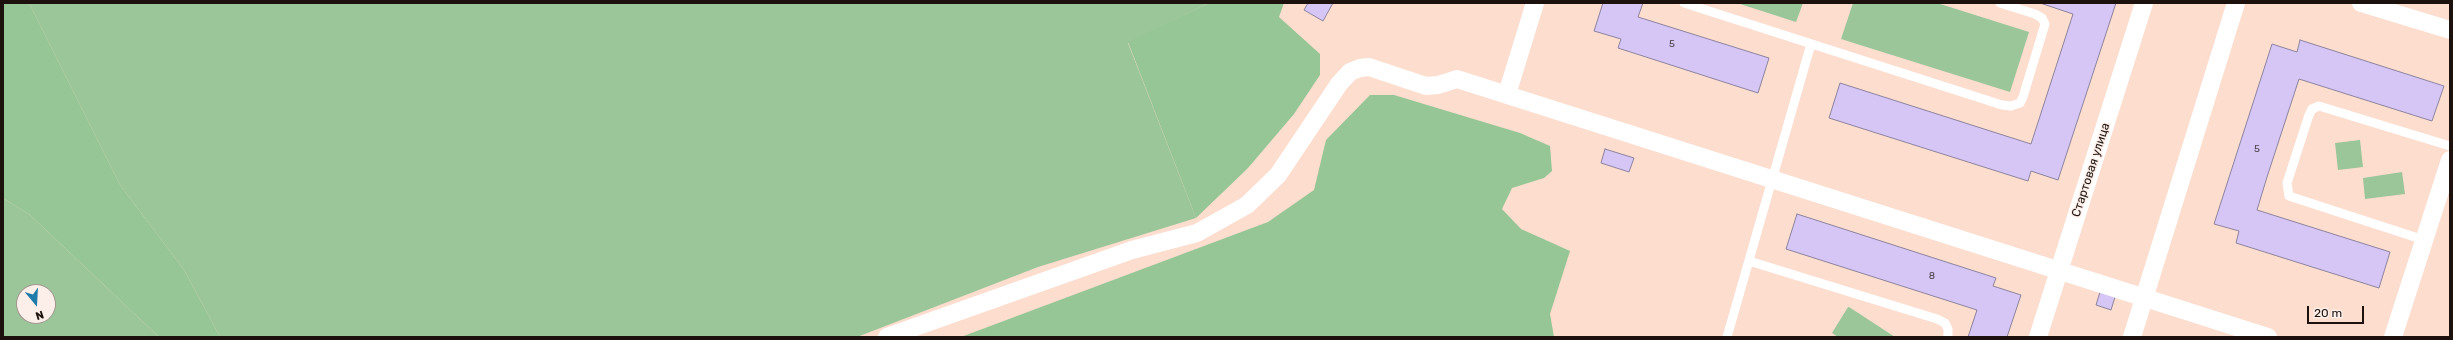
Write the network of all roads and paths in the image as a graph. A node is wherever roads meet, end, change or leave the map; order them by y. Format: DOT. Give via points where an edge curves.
graph roads {
  1 [pos="1535,3"];
  2 [pos="1684,3"];
  3 [pos="2000,3"];
  4 [pos="2144,3"];
  5 [pos="2236,3"];
  6 [pos="2361,3"];
  7 [pos="2450,30"];
  8 [pos="1811,44"];
  9 [pos="1507,94"];
  10 [pos="2450,146"];
  11 [pos="2450,160"];
  12 [pos="1772,179"];
  13 [pos="2424,240"];
  14 [pos="1749,261"];
  15 [pos="2059,270"];
  16 [pos="2144,298"];
  17 [pos="887,337"];
  18 [pos="1727,337"];
  19 [pos="1948,337"];
  20 [pos="2038,337"];
  21 [pos="2132,337"];
  22 [pos="2268,337"];
  23 [pos="2393,337"];
  1 -- 9 [label="street"];
  2 -- 8 [label="lane"];
  3 -- 8 [label="lane" via="2035,14 2042,18 2045,24 2023,97 2020,103 2012,106"];
  4 -- 15 [label="street, Стартовая улица"];
  5 -- 16 [label="street"];
  6 -- 7 [label="street"];
  8 -- 12 [label="lane"];
  9 -- 12 [label="street"];
  9 -- 17 [label="street" via="1458,79 1426,86 1369,67 1360,68 1350,72 1339,84 1278,176 1241,208 1197,233 1132,250"];
  10 -- 13 [label="lane" via="2319,106 2312,109 2309,115 2287,183 2289,196"];
  11 -- 13 [label="street"];
  12 -- 14 [label="lane"];
  12 -- 15 [label="street"];
  13 -- 23 [label="street"];
  14 -- 18 [label="lane"];
  14 -- 19 [label="lane" via="1937,319 1945,323"];
  15 -- 16 [label="street"];
  15 -- 20 [label="street, Стартовая улица"];
  16 -- 21 [label="street"];
  16 -- 22 [label="street"];
}
